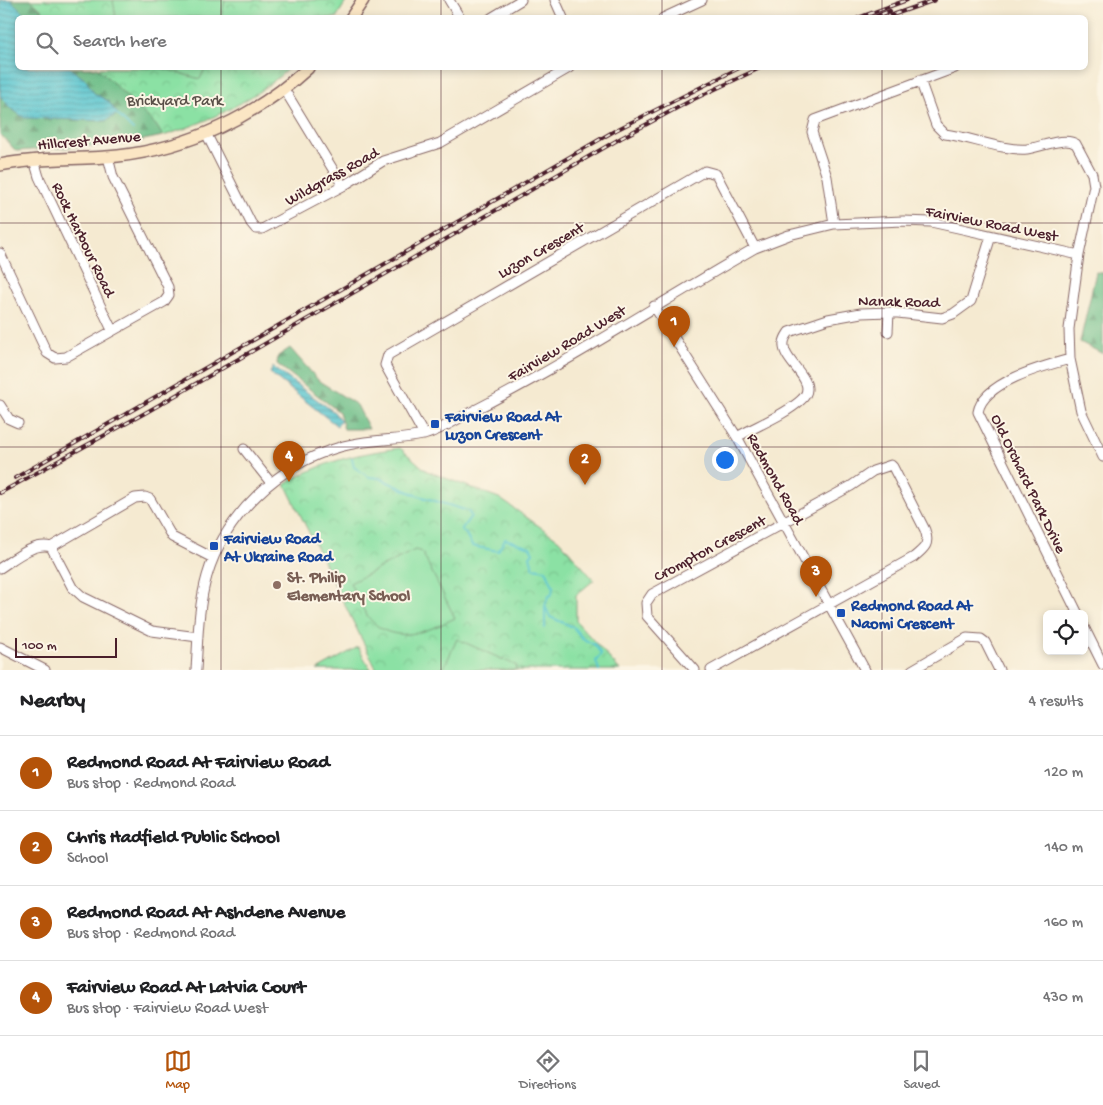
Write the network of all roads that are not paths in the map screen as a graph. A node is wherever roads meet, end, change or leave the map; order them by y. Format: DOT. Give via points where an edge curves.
graph roads {
  1 [pos="363,0"];
  2 [pos="449,0"];
  3 [pos="521,0"];
  4 [pos="555,0"];
  5 [pos="702,0"];
  6 [pos="353,15"];
  7 [pos="458,15"];
  8 [pos="496,15"];
  9 [pos="562,15"];
  10 [pos="670,15"];
  11 [pos="306,70"];
  12 [pos="566,70"];
  13 [pos="949,70"];
  14 [pos="920,80"];
  15 [pos="284,89"];
  16 [pos="206,134"];
  17 [pos="108,156"];
  18 [pos="34,160"];
  19 [pos="0,166"];
  20 [pos="343,186"];
  21 [pos="834,224"];
  22 [pos="991,236"];
  23 [pos="755,248"];
  24 [pos="0,254"];
  25 [pos="1079,255"];
  26 [pos="654,306"];
  27 [pos="889,312"];
  28 [pos="112,330"];
  29 [pos="888,332"];
  30 [pos="1070,358"];
  31 [pos="0,405"];
  32 [pos="18,423"];
  33 [pos="424,435"];
  34 [pos="737,437"];
  35 [pos="1100,444"];
  36 [pos="244,449"];
  37 [pos="1103,457"];
  38 [pos="271,483"];
  39 [pos="785,523"];
  40 [pos="51,547"];
  41 [pos="214,558"];
  42 [pos="0,568"];
  43 [pos="829,606"];
  44 [pos="1076,610"];
  45 [pos="1088,635"];
  46 [pos="198,637"];
  47 [pos="0,647"];
  48 [pos="1103,665"];
  49 [pos="45,670"];
  50 [pos="196,670"];
  51 [pos="695,670"];
  52 [pos="712,670"];
  53 [pos="865,670"];
  54 [pos="912,670"];
  55 [pos="999,670"];
  1 -- 6 [label="street"];
  2 -- 7 [label="street"];
  3 -- 8 [label="street"];
  4 -- 9 [label="street"];
  5 -- 10 [label="street"];
  11 -- 15 [label="street, Hillcrest Avenue"];
  12 -- 20 [label="street, Wildgrass Road" via="440,142 383,161"];
  13 -- 14 [label="street"];
  14 -- 21 [label="street" via="818,118 813,123 813,138 827,177"];
  14 -- 25 [label="street" via="936,125 945,134 1024,149 1067,140 1076,144 1092,174 1094,186"];
  15 -- 16 [label="street, Hillcrest Avenue"];
  15 -- 20 [label="street"];
  16 -- 17 [label="street, Hillcrest Avenue" via="154,150"];
  16 -- 20 [label="street, Wildgrass Road" via="256,229 265,228"];
  17 -- 18 [label="street, Hillcrest Avenue"];
  17 -- 28 [label="street" via="113,177 169,290 164,302"];
  18 -- 19 [label="street, Hillcrest Avenue"];
  18 -- 28 [label="street, Rock Harbour Road" via="39,177"];
  21 -- 22 [label="street, Fairview Road West" via="930,222"];
  21 -- 23 [label="street, Fairview Road West" via="789,235"];
  22 -- 25 [label="street, Fairview Road West"];
  22 -- 27 [label="street, Nanak Road" via="971,301 966,306 942,318"];
  23 -- 26 [label="street, Fairview Road West"];
  23 -- 33 [label="street, Luzon Crescent" via="716,174 705,171 388,354 385,365"];
  24 -- 28 [label="street" via="47,354 52,358 66,357"];
  25 -- 30 [label="street" via="1069,329"];
  26 -- 33 [label="street, Fairview Road West" via="515,390"];
  26 -- 34 [label="street, Redmond Road"];
  27 -- 29 [label="street"];
  27 -- 34 [label="street, Nanak Road" via="828,319 789,332 785,349 805,381 807,394 795,405"];
  30 -- 35 [label="street" via="1081,412"];
  30 -- 44 [label="street, Old Orchard Park Drive" via="1029,371 992,392 979,403 978,412"];
  31 -- 32 [label="street" via="8,417"];
  33 -- 38 [label="street, Fairview Road West" via="340,447 298,464"];
  34 -- 39 [label="street, Redmond Road"];
  35 -- 37 [label="street"];
  36 -- 38 [label="street"];
  38 -- 41 [label="street, Fairview Road West" via="238,518"];
  39 -- 43 [label="street, Redmond Road"];
  39 -- 43 [label="street, Crompton Crescent" via="873,470 891,465 896,470 925,530 928,544 914,557"];
  39 -- 51 [label="street, Crompton Crescent" via="652,594 646,603 648,616"];
  40 -- 41 [label="street" via="135,498 145,497 172,537"];
  40 -- 42 [label="street" via="31,550"];
  40 -- 46 [label="street" via="72,587 83,597 152,631"];
  41 -- 46 [label="street, Fairview Road West" via="203,592"];
  43 -- 52 [label="street"];
  43 -- 53 [label="street, Redmond Road"];
  45 -- 48 [label="street"];
  46 -- 50 [label="street, Fairview Road West"];
  47 -- 49 [label="street"];
  54 -- 55 [label="street" via="967,638 985,642"];
}
